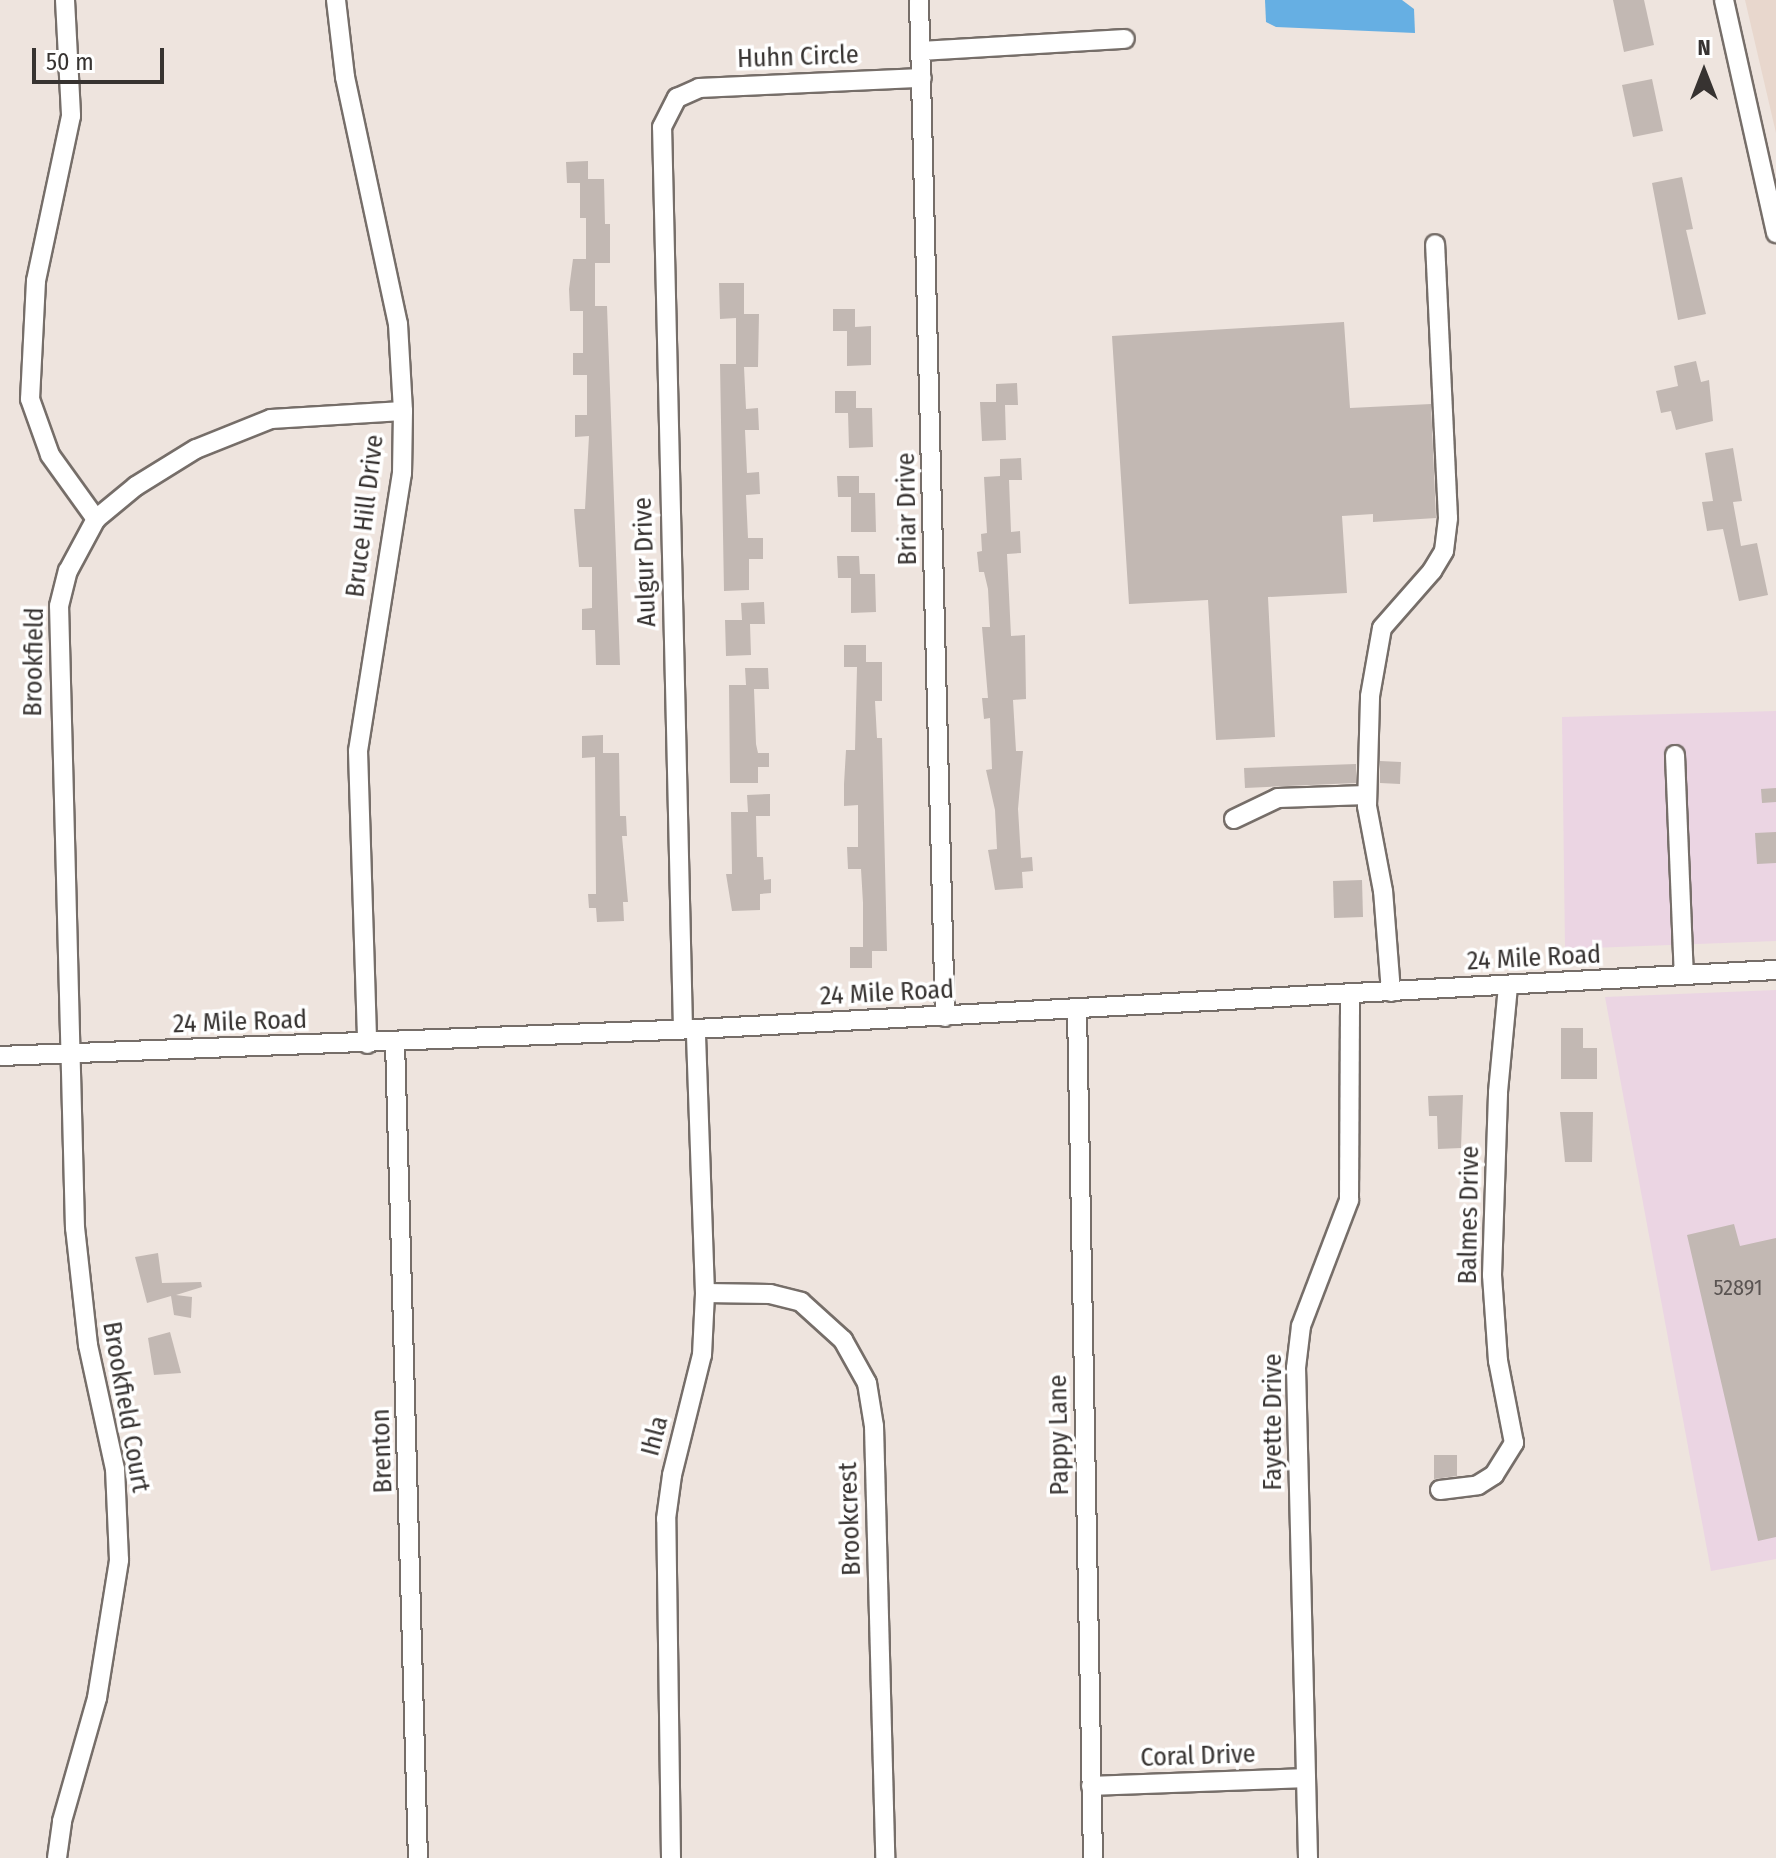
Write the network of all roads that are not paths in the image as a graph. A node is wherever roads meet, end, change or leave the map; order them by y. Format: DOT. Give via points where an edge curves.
graph roads {
  1 [pos="65,0"];
  2 [pos="336,0"];
  3 [pos="919,0"];
  4 [pos="1724,0"];
  5 [pos="1125,39"];
  6 [pos="921,51"];
  7 [pos="922,78"];
  8 [pos="677,98"];
  9 [pos="1776,233"];
  10 [pos="1435,244"];
  11 [pos="403,411"];
  12 [pos="96,519"];
  13 [pos="1675,755"];
  14 [pos="1367,795"];
  15 [pos="1234,819"];
  16 [pos="1776,970"];
  17 [pos="1684,975"];
  18 [pos="1508,986"];
  19 [pos="1391,992"];
  20 [pos="1350,995"];
  21 [pos="1077,1010"];
  22 [pos="945,1017"];
  23 [pos="689,1029"];
  24 [pos="395,1042"];
  25 [pos="367,1044"];
  26 [pos="70,1054"];
  27 [pos="0,1056"];
  28 [pos="705,1293"];
  29 [pos="1440,1490"];
  30 [pos="1306,1778"];
  31 [pos="1091,1786"];
  32 [pos="57,1858"];
  33 [pos="418,1858"];
  34 [pos="671,1858"];
  35 [pos="885,1858"];
  36 [pos="1093,1858"];
  37 [pos="1308,1858"];
  1 -- 12 [label="street" via="71,116 36,281 30,399 50,455"];
  2 -- 11 [label="street, Bruce Hill Drive" via="345,77 398,324"];
  3 -- 6 [label="street, Briar Drive"];
  4 -- 9 [label="street"];
  5 -- 6 [label="street"];
  6 -- 7 [label="street, Briar Drive"];
  7 -- 8 [label="street, Huhn Circle" via="717,86"];
  7 -- 22 [label="street, Briar Drive"];
  8 -- 23 [label="street, Aulgur Drive" via="665,115 660,142"];
  10 -- 14 [label="street" via="1448,518 1444,551 1382,628 1373,660"];
  11 -- 12 [label="street, Brookfield" via="294,416 248,425 165,466"];
  11 -- 25 [label="street, Bruce Hill Drive" via="400,488 358,751"];
  12 -- 26 [label="street, Brookfield" via="68,571 56,633"];
  13 -- 17 [label="street"];
  14 -- 15 [label="street" via="1278,798"];
  14 -- 19 [label="street" via="1383,891"];
  16 -- 17 [label="street, 24 Mile Road"];
  17 -- 18 [label="street, 24 Mile Road"];
  18 -- 19 [label="street, 24 Mile Road"];
  18 -- 29 [label="street, Balmes Drive" via="1498,1092 1492,1275 1498,1361 1514,1443 1494,1475 1478,1485"];
  19 -- 20 [label="street, 24 Mile Road"];
  20 -- 21 [label="street, 24 Mile Road"];
  20 -- 30 [label="street, Fayette Drive" via="1349,1200 1301,1326 1296,1368"];
  21 -- 22 [label="street, 24 Mile Road"];
  21 -- 31 [label="street, Pappy Lane"];
  22 -- 23 [label="street, 24 Mile Road"];
  23 -- 24 [label="street, 24 Mile Road"];
  23 -- 28 [label="street, Ihla"];
  24 -- 25 [label="street, 24 Mile Road"];
  24 -- 33 [label="street, Brenton"];
  25 -- 26 [label="street, 24 Mile Road"];
  26 -- 27 [label="street, 24 Mile Road"];
  26 -- 32 [label="street, Brookfield Court" via="78,1273 112,1453 119,1560 97,1698 62,1821"];
  28 -- 34 [label="street, Ihla" via="702,1355 666,1519"];
  28 -- 35 [label="street, Brookcrest" via="770,1294 801,1302 843,1340 867,1383 874,1426"];
  30 -- 31 [label="street, Coral Drive"];
  30 -- 37 [label="street, Fayette Drive"];
  31 -- 36 [label="street, Pappy Lane"];
}
